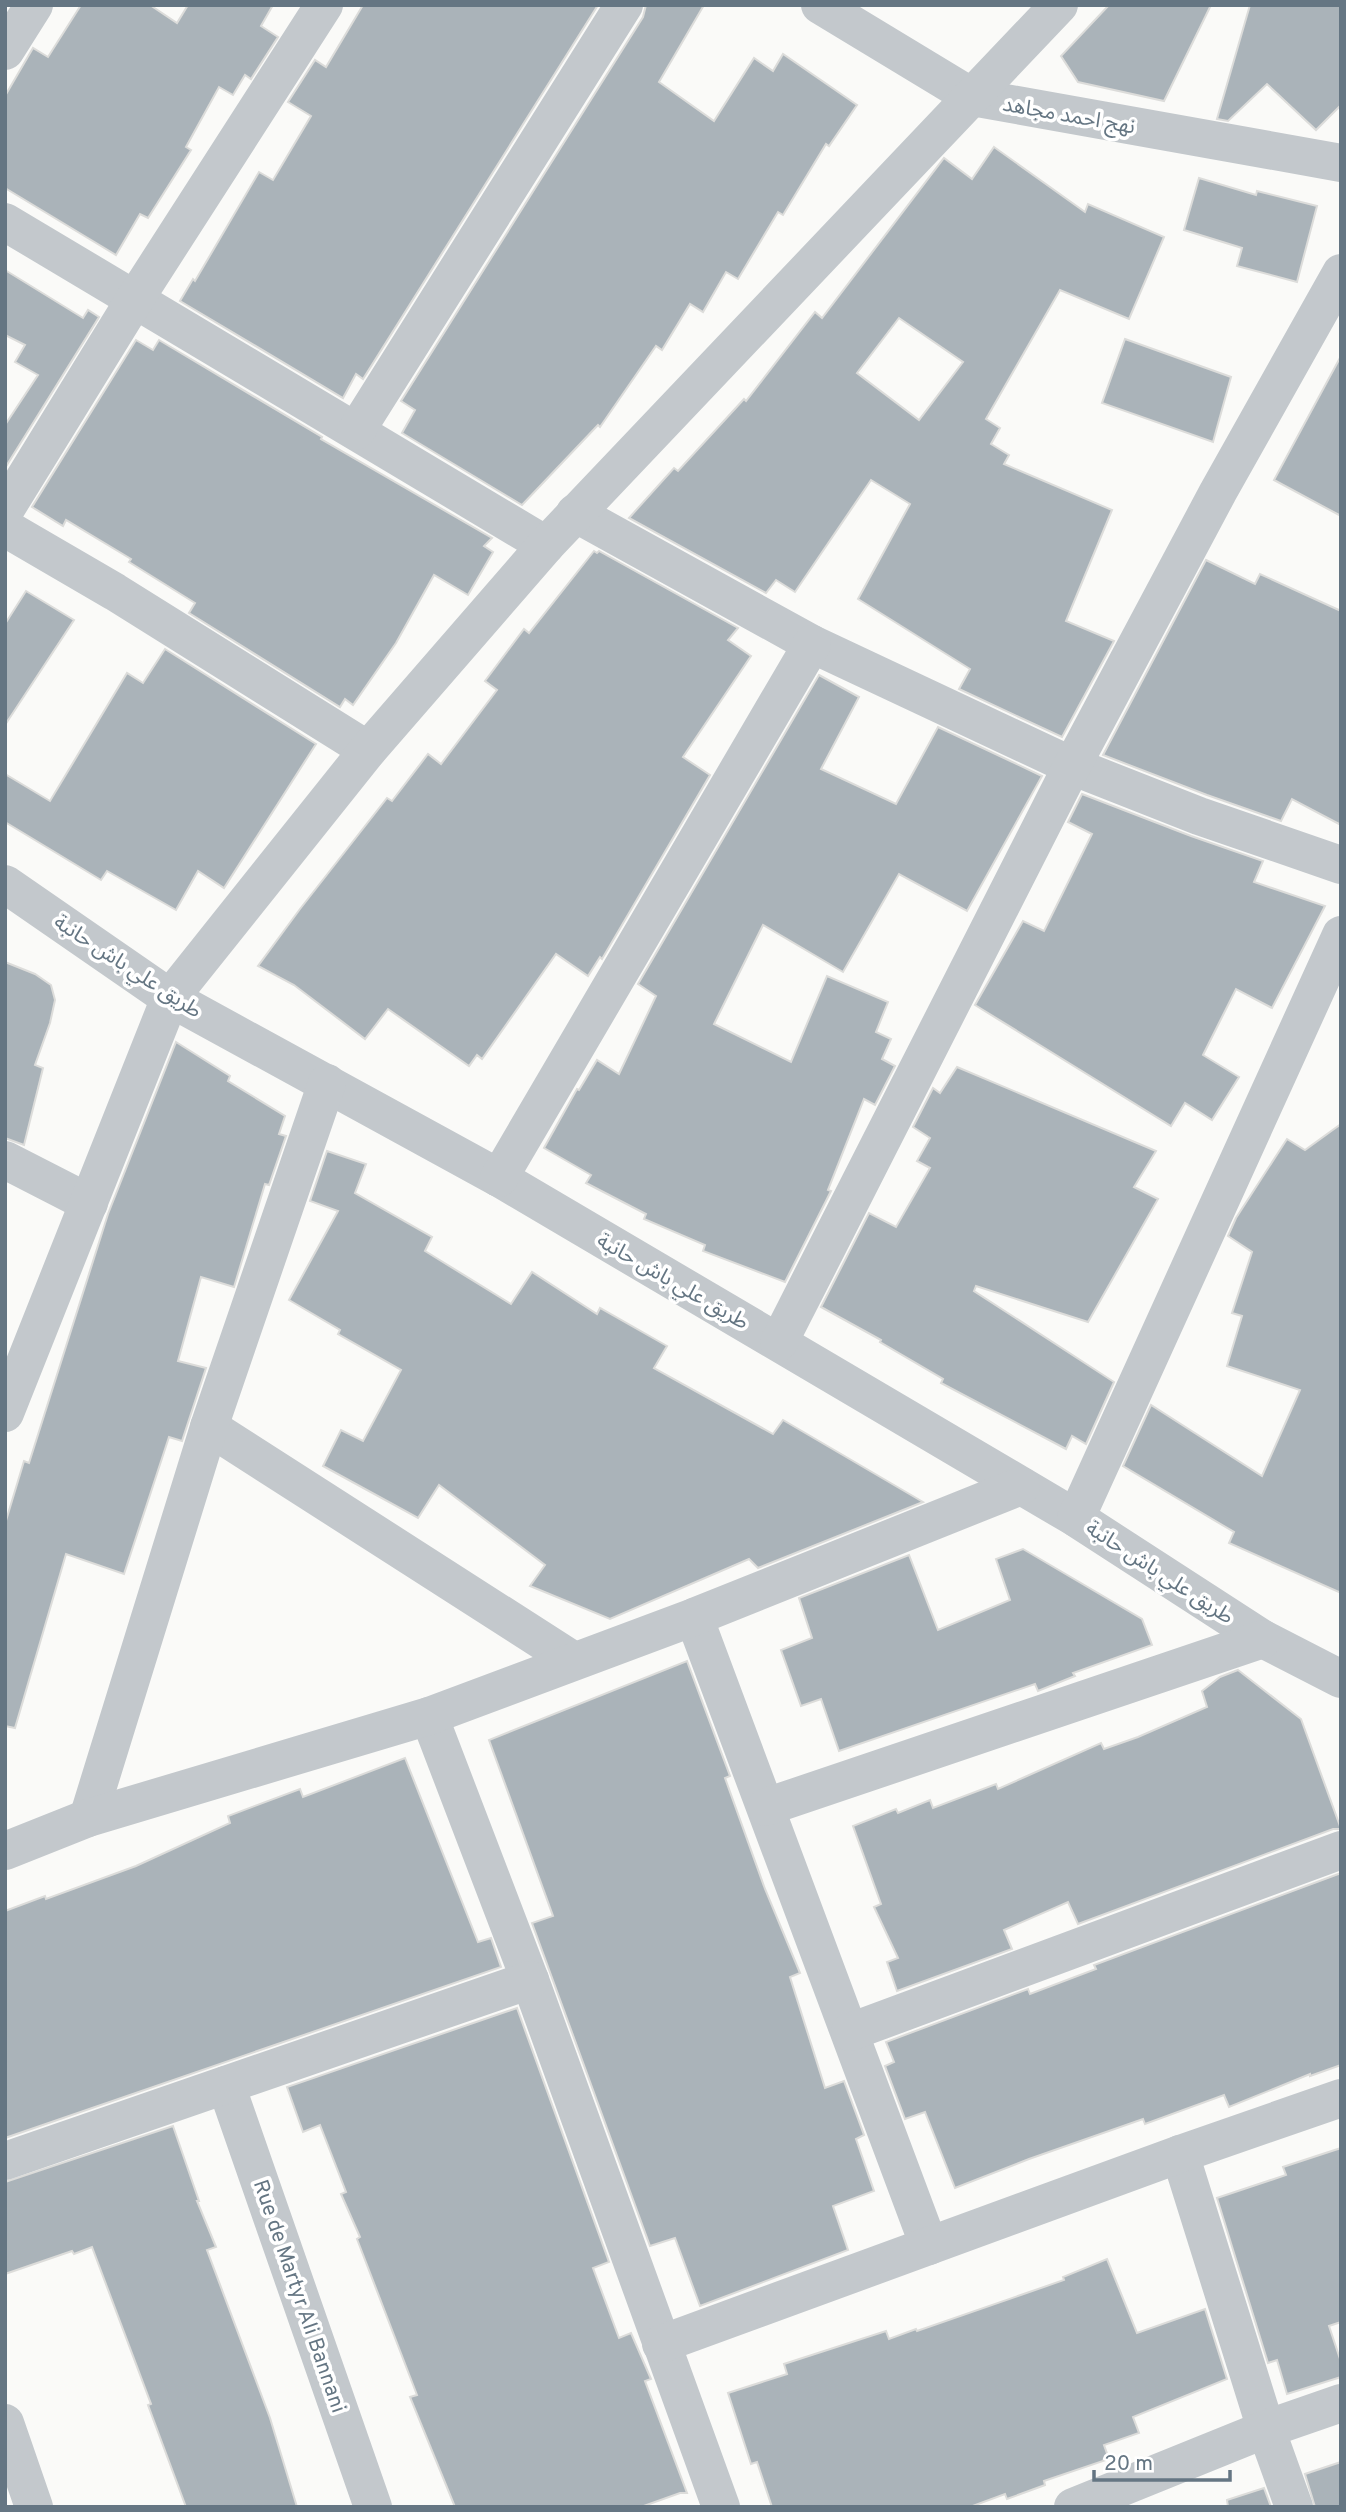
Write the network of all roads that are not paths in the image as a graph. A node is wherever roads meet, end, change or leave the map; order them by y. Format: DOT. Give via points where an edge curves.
graph roads {
  1 [pos="34,5"];
  2 [pos="324,5"];
  3 [pos="624,5"];
  4 [pos="820,5"];
  5 [pos="1059,5"];
  6 [pos="5,51"];
  7 [pos="972,97"];
  8 [pos="1341,163"];
  9 [pos="5,222"];
  10 [pos="1341,273"];
  11 [pos="135,299"];
  12 [pos="356,431"];
  13 [pos="5,510"];
  14 [pos="575,513"];
  15 [pos="5,528"];
  16 [pos="546,545"];
  17 [pos="812,644"];
  18 [pos="368,750"];
  19 [pos="1072,766"];
  20 [pos="1341,865"];
  21 [pos="5,884"];
  22 [pos="1341,935"];
  23 [pos="170,998"];
  24 [pos="327,1083"];
  25 [pos="5,1160"];
  26 [pos="499,1178"];
  27 [pos="89,1203"];
  28 [pos="779,1342"];
  29 [pos="6,1410"];
  30 [pos="209,1427"];
  31 [pos="1021,1486"];
  32 [pos="1076,1518"];
  33 [pos="694,1616"];
  34 [pos="1263,1639"];
  35 [pos="574,1661"];
  36 [pos="1341,1679"];
  37 [pos="429,1716"];
  38 [pos="766,1807"];
  39 [pos="88,1818"];
  40 [pos="1341,1850"];
  41 [pos="5,1851"];
  42 [pos="530,1980"];
  43 [pos="850,2032"];
  44 [pos="226,2085"];
  45 [pos="1341,2098"];
  46 [pos="1180,2154"];
  47 [pos="5,2161"];
  48 [pos="929,2246"];
  49 [pos="661,2344"];
  50 [pos="1341,2403"];
  51 [pos="5,2423"];
  52 [pos="1266,2429"];
  53 [pos="34,2507"];
  54 [pos="373,2507"];
  55 [pos="721,2507"];
  56 [pos="1073,2507"];
  57 [pos="1294,2507"];
  1 -- 6 [label="street"];
  2 -- 11 [label="street"];
  3 -- 12 [label="street"];
  4 -- 7 [label="street, نهج احمد مجاهد"];
  5 -- 7 [label="street"];
  7 -- 8 [label="street, نهج احمد مجاهد"];
  7 -- 14 [label="street"];
  9 -- 11 [label="street"];
  10 -- 19 [label="street" via="1217,492"];
  11 -- 12 [label="street"];
  11 -- 13 [label="street"];
  12 -- 16 [label="street"];
  14 -- 16 [label="street"];
  14 -- 17 [label="street"];
  15 -- 18 [label="street"];
  16 -- 18 [label="street"];
  17 -- 19 [label="street"];
  17 -- 26 [label="street"];
  18 -- 23 [label="street"];
  19 -- 20 [label="street"];
  19 -- 28 [label="street"];
  21 -- 23 [label="street, طريق علي باش حانبة"];
  22 -- 32 [label="street"];
  23 -- 24 [label="street, طريق علي باش حانبة"];
  23 -- 27 [label="street"];
  24 -- 26 [label="street, طريق علي باش حانبة"];
  24 -- 30 [label="street"];
  25 -- 27 [label="street"];
  26 -- 28 [label="street, طريق علي باش حانبة"];
  27 -- 29 [label="street"];
  28 -- 31 [label="street, طريق علي باش حانبة"];
  30 -- 35 [label="street"];
  30 -- 39 [label="street"];
  31 -- 32 [label="street, طريق علي باش حانبة"];
  31 -- 33 [label="street"];
  32 -- 34 [label="street, طريق علي باش حانبة"];
  33 -- 35 [label="street"];
  33 -- 38 [label="street"];
  34 -- 36 [label="street, طريق علي باش حانبة"];
  34 -- 38 [label="street"];
  35 -- 37 [label="street"];
  37 -- 39 [label="street"];
  37 -- 42 [label="street"];
  38 -- 43 [label="street"];
  39 -- 41 [label="street"];
  40 -- 43 [label="street"];
  42 -- 44 [label="street"];
  42 -- 49 [label="street"];
  43 -- 48 [label="street"];
  44 -- 47 [label="street"];
  44 -- 54 [label="street, Rue de Martyr Ali Bannani"];
  45 -- 46 [label="street"];
  46 -- 48 [label="street"];
  46 -- 52 [label="street"];
  48 -- 49 [label="street"];
  49 -- 55 [label="street"];
  50 -- 52 [label="street"];
  51 -- 53 [label="street"];
  52 -- 56 [label="street"];
  52 -- 57 [label="street"];
}
